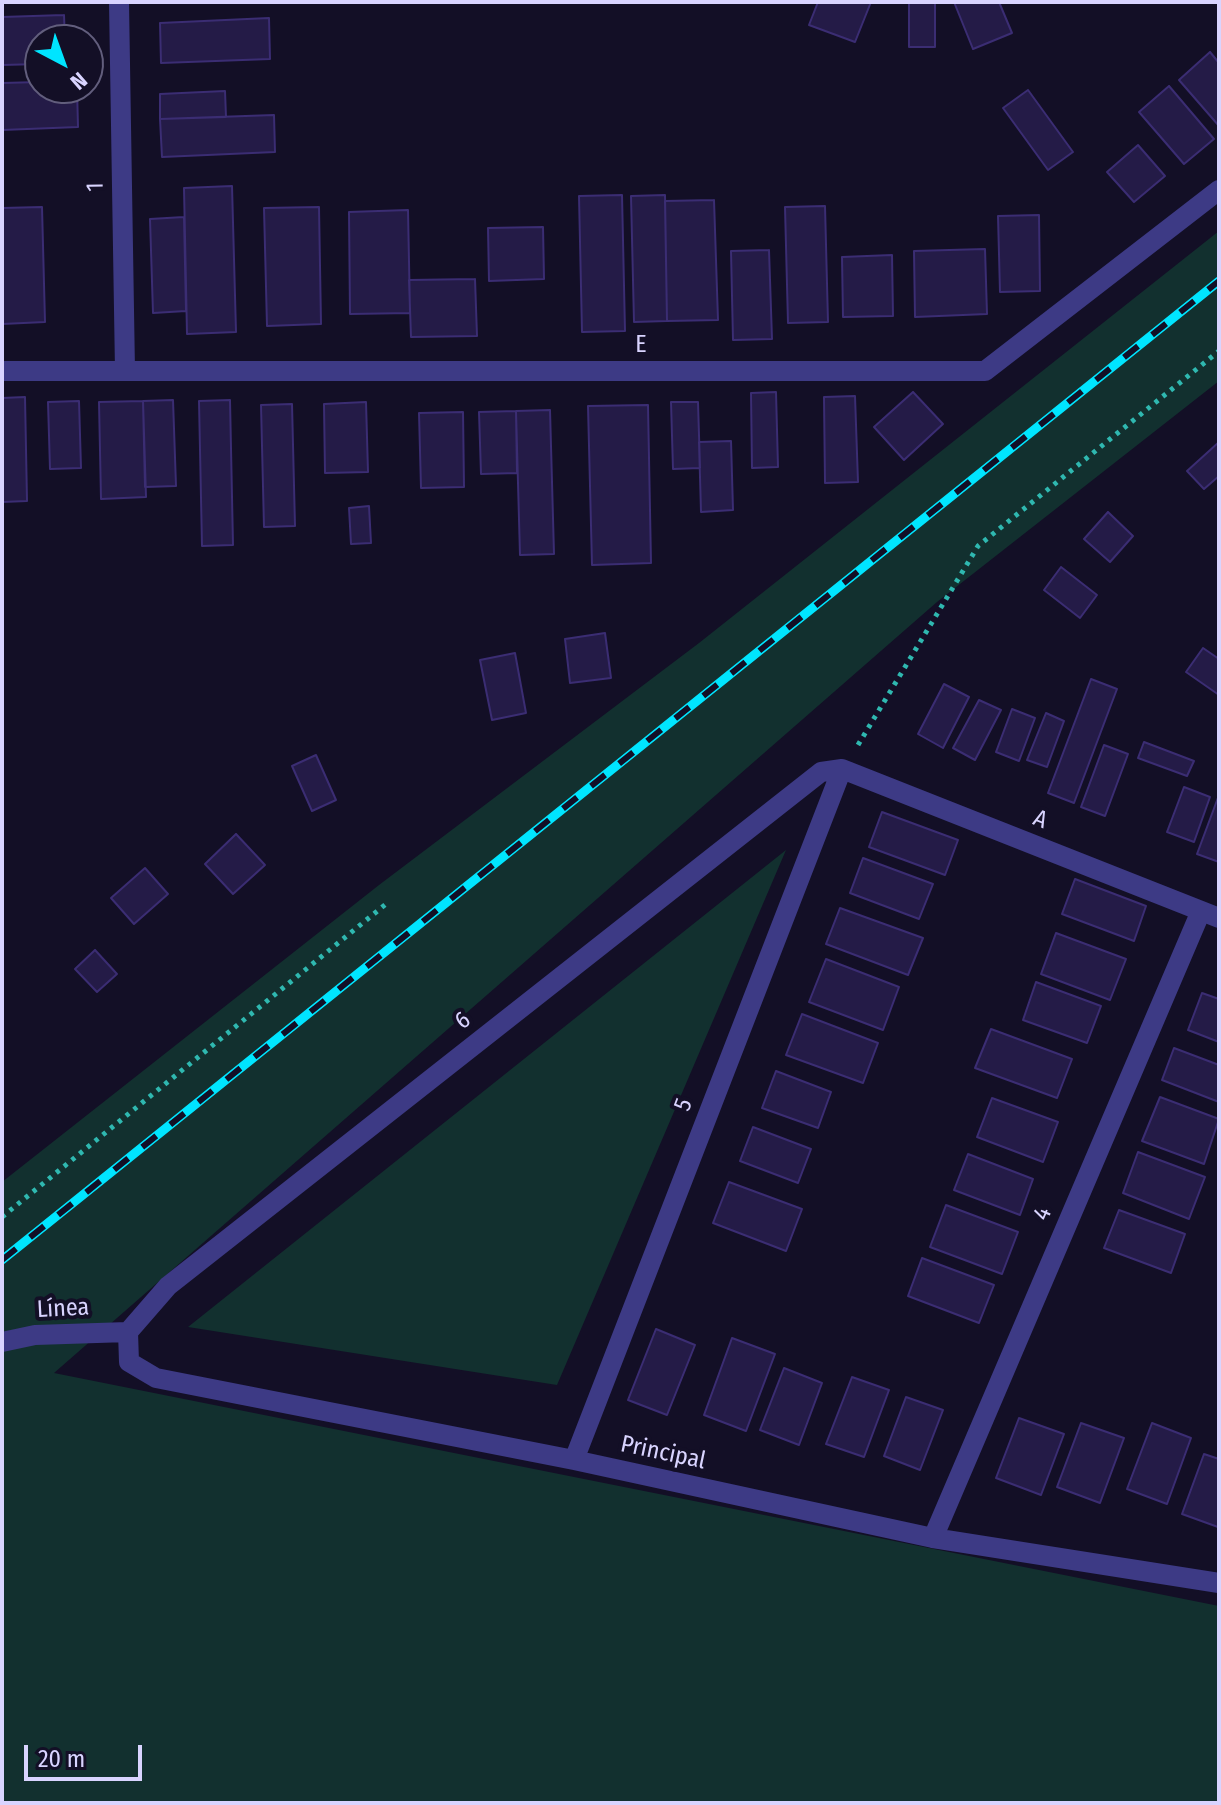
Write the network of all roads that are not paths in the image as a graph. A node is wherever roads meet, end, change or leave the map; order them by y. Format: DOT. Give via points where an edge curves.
graph roads {
  1 [pos="119,2"];
  2 [pos="1219,190"];
  3 [pos="2,371"];
  4 [pos="125,371"];
  5 [pos="842,769"];
  6 [pos="1210,914"];
  7 [pos="128,1332"];
  8 [pos="2,1342"];
  9 [pos="574,1460"];
  10 [pos="933,1538"];
  11 [pos="1219,1583"];
  1 -- 4 [label="street, 1"];
  2 -- 4 [label="street, E" via="985,371"];
  3 -- 4 [label="street, E"];
  5 -- 6 [label="street, A"];
  5 -- 7 [label="street, 6" via="821,772 783,801 168,1286"];
  5 -- 9 [label="street, 5"];
  6 -- 10 [label="street, 4"];
  7 -- 8 [label="street, Línea" via="35,1335"];
  7 -- 9 [label="street, Principal" via="129,1362 156,1378"];
  9 -- 10 [label="street, Principal"];
  10 -- 11 [label="street, Principal"];
}
